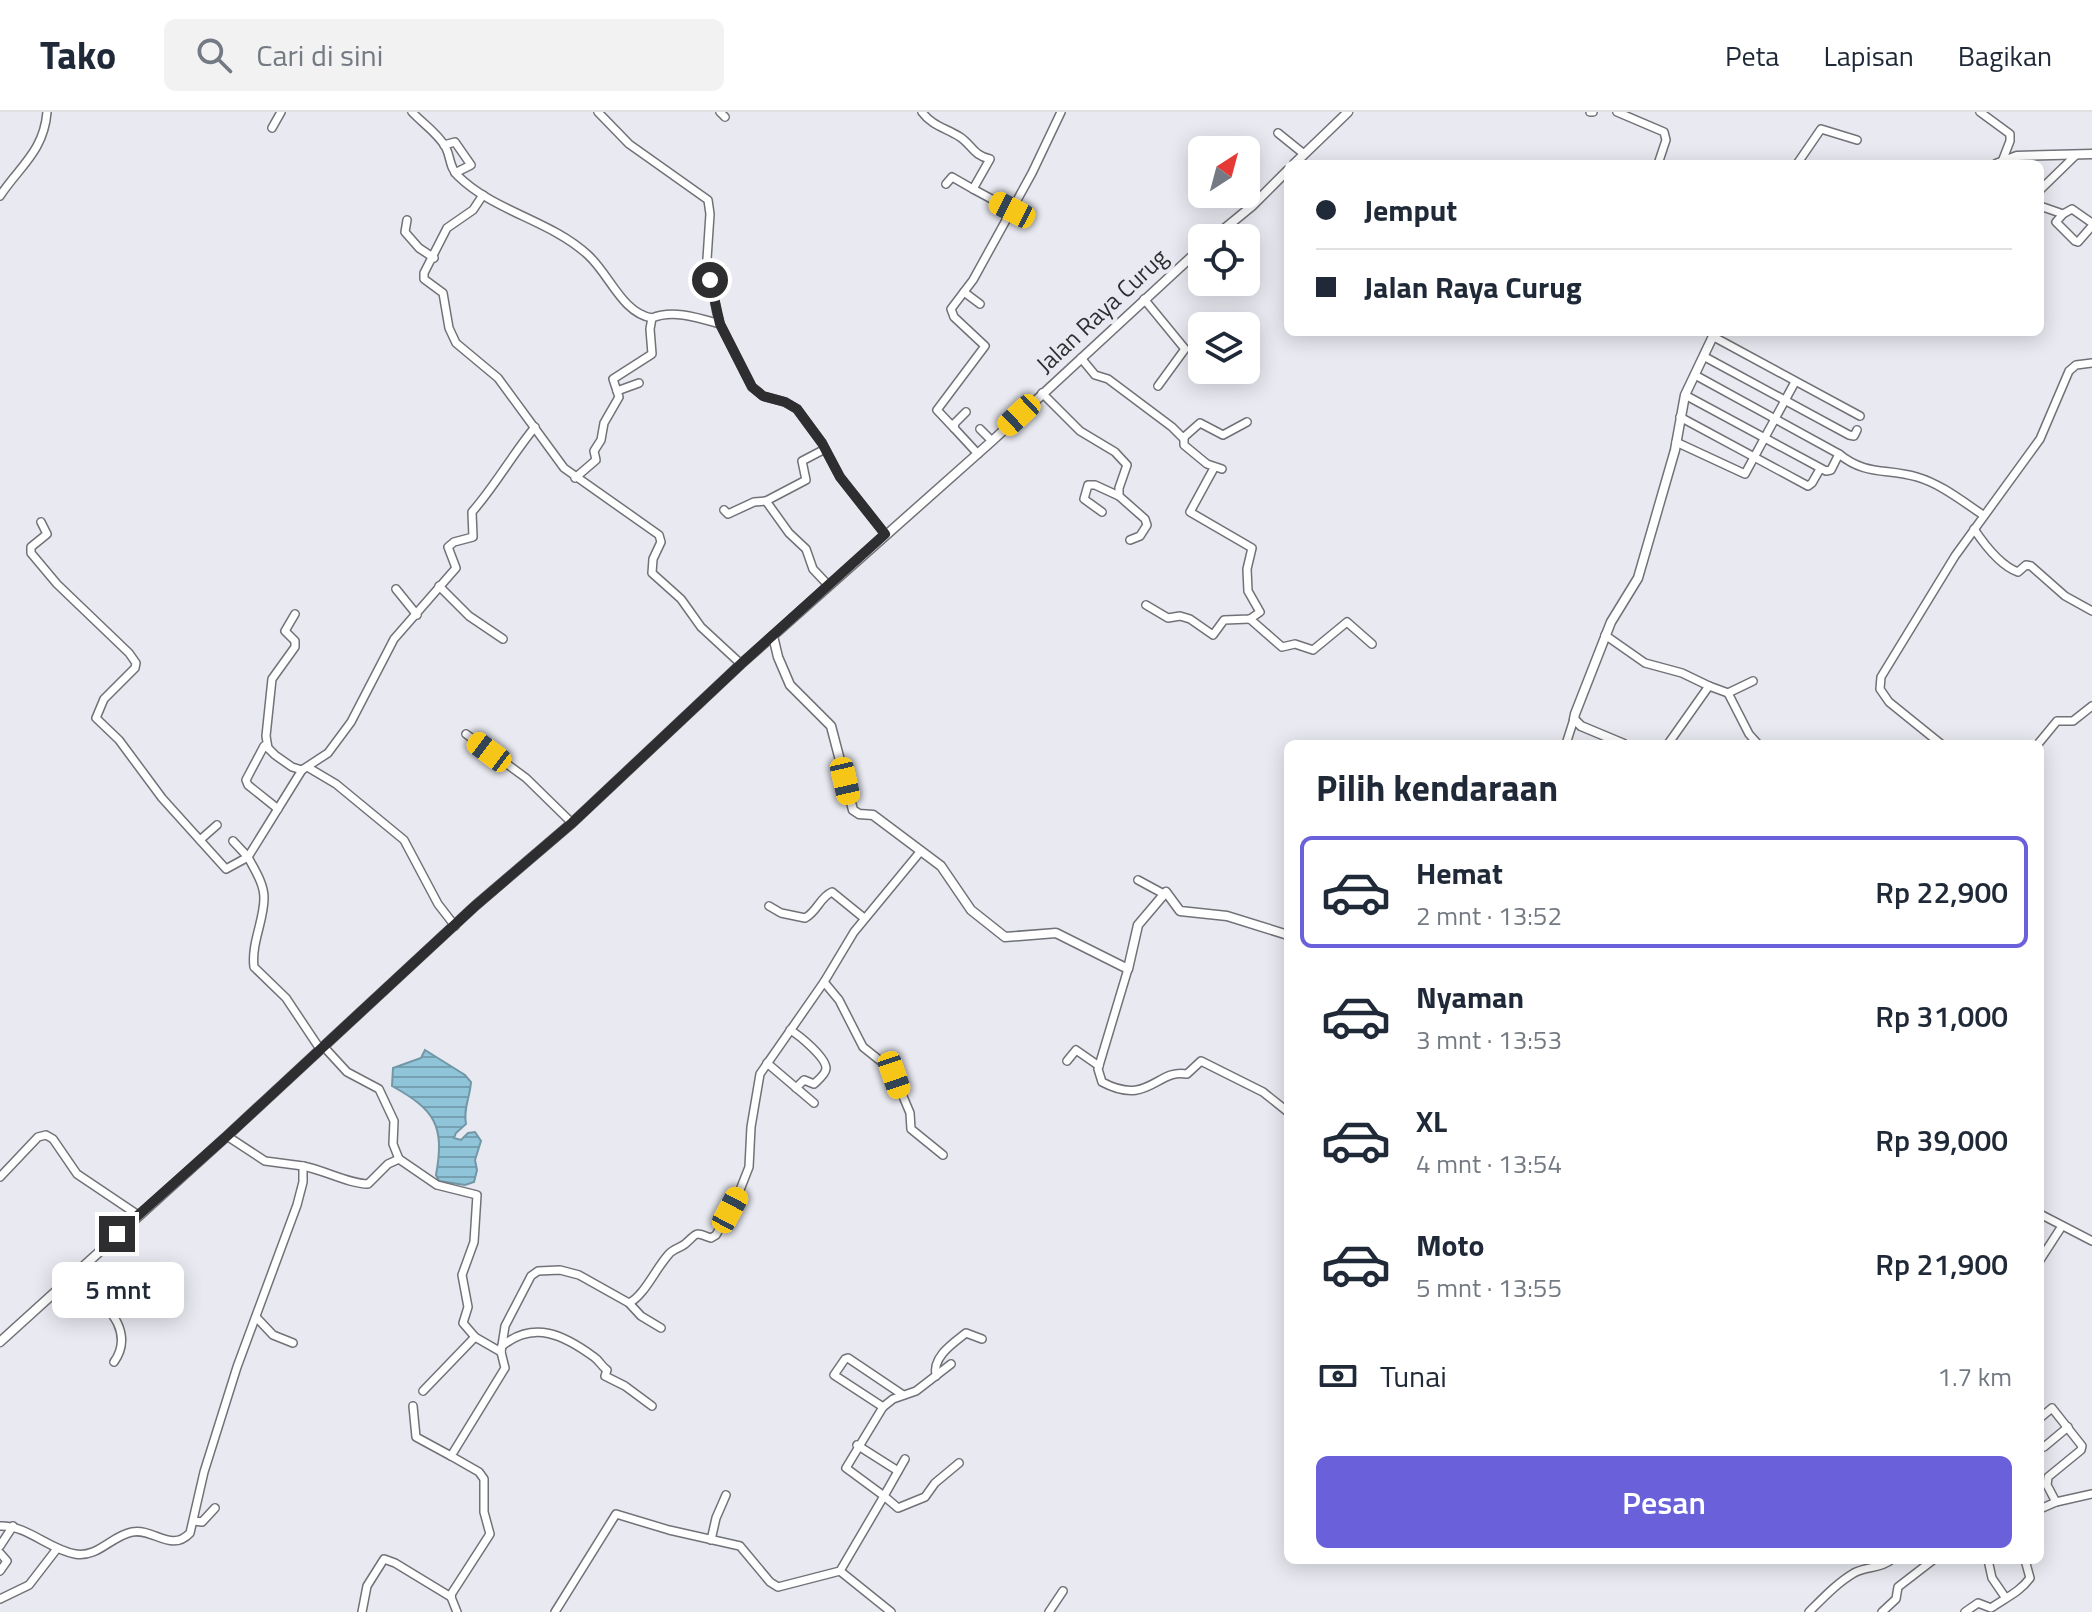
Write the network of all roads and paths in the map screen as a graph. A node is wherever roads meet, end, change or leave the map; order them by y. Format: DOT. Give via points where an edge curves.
graph roads {
  1 [pos="47,112"];
  2 [pos="281,112"];
  3 [pos="412,112"];
  4 [pos="598,112"];
  5 [pos="922,112"];
  6 [pos="1348,112"];
  7 [pos="1617,112"];
  8 [pos="1980,112"];
  9 [pos="1059,113"];
  10 [pos="272,128"];
  11 [pos="1278,133"];
  12 [pos="1857,140"];
  13 [pos="444,145"];
  14 [pos="1304,154"];
  15 [pos="2092,154"];
  16 [pos="2076,155"];
  17 [pos="1298,160"];
  18 [pos="1659,160"];
  19 [pos="1800,160"];
  20 [pos="2001,160"];
  21 [pos="2008,160"];
  22 [pos="455,173"];
  23 [pos="1284,174"];
  24 [pos="946,184"];
  25 [pos="2044,186"];
  26 [pos="973,189"];
  27 [pos="483,195"];
  28 [pos="0,196"];
  29 [pos="2044,207"];
  30 [pos="1012,210"];
  31 [pos="2063,214"];
  32 [pos="407,220"];
  33 [pos="1230,224"];
  34 [pos="2092,225"];
  35 [pos="434,258"];
  36 [pos="1188,260"];
  37 [pos="964,292"];
  38 [pos="1144,299"];
  39 [pos="980,304"];
  40 [pos="652,318"];
  41 [pos="720,324"];
  42 [pos="1715,336"];
  43 [pos="1717,336"];
  44 [pos="1705,357"];
  45 [pos="1081,358"];
  46 [pos="2092,363"];
  47 [pos="1695,375"];
  48 [pos="1795,382"];
  49 [pos="639,383"];
  50 [pos="1158,386"];
  51 [pos="617,391"];
  52 [pos="1042,393"];
  53 [pos="1685,395"];
  54 [pos="1785,400"];
  55 [pos="966,412"];
  56 [pos="1860,416"];
  57 [pos="1680,417"];
  58 [pos="1775,420"];
  59 [pos="1247,422"];
  60 [pos="535,427"];
  61 [pos="954,428"];
  62 [pos="980,429"];
  63 [pos="1857,430"];
  64 [pos="1184,438"];
  65 [pos="1764,439"];
  66 [pos="992,441"];
  67 [pos="1676,442"];
  68 [pos="825,449"];
  69 [pos="978,454"];
  70 [pos="1839,454"];
  71 [pos="1754,457"];
  72 [pos="1820,469"];
  73 [pos="575,478"];
  74 [pos="1119,496"];
  75 [pos="766,501"];
  76 [pos="724,510"];
  77 [pos="1102,512"];
  78 [pos="1983,515"];
  79 [pos="41,522"];
  80 [pos="1974,529"];
  81 [pos="885,534"];
  82 [pos="1130,540"];
  83 [pos="439,586"];
  84 [pos="829,586"];
  85 [pos="396,589"];
  86 [pos="1146,605"];
  87 [pos="2092,611"];
  88 [pos="295,614"];
  89 [pos="417,615"];
  90 [pos="1250,619"];
  91 [pos="1605,635"];
  92 [pos="773,636"];
  93 [pos="503,639"];
  94 [pos="1372,644"];
  95 [pos="741,664"];
  96 [pos="1753,681"];
  97 [pos="1709,686"];
  98 [pos="1728,693"];
  99 [pos="2092,706"];
  100 [pos="1574,719"];
  101 [pos="466,734"];
  102 [pos="1567,740"];
  103 [pos="1614,740"];
  104 [pos="1671,740"];
  105 [pos="1754,740"];
  106 [pos="1936,740"];
  107 [pos="2041,740"];
  108 [pos="268,748"];
  109 [pos="306,769"];
  110 [pos="278,809"];
  111 [pos="572,823"];
  112 [pos="217,825"];
  113 [pos="200,840"];
  114 [pos="233,841"];
  115 [pos="920,852"];
  116 [pos="248,857"];
  117 [pos="1138,880"];
  118 [pos="1162,893"];
  119 [pos="769,906"];
  120 [pos="864,918"];
  121 [pos="455,926"];
  122 [pos="1284,931"];
  123 [pos="1128,969"];
  124 [pos="824,982"];
  125 [pos="790,1030"];
  126 [pos="322,1048"];
  127 [pos="1067,1061"];
  128 [pos="767,1063"];
  129 [pos="1099,1066"];
  130 [pos="796,1088"];
  131 [pos="814,1103"];
  132 [pos="1284,1109"];
  133 [pos="227,1136"];
  134 [pos="943,1155"];
  135 [pos="399,1159"];
  136 [pos="303,1166"];
  137 [pos="0,1177"];
  138 [pos="138,1215"];
  139 [pos="2044,1216"];
  140 [pos="2062,1226"];
  141 [pos="2092,1241"];
  142 [pos="2044,1254"];
  143 [pos="76,1272"];
  144 [pos="629,1303"];
  145 [pos="256,1317"];
  146 [pos="661,1328"];
  147 [pos="475,1337"];
  148 [pos="982,1339"];
  149 [pos="0,1342"];
  150 [pos="293,1343"];
  151 [pos="502,1349"];
  152 [pos="114,1362"];
  153 [pos="951,1364"];
  154 [pos="936,1376"];
  155 [pos="423,1391"];
  156 [pos="903,1395"];
  157 [pos="413,1406"];
  158 [pos="652,1406"];
  159 [pos="883,1407"];
  160 [pos="2044,1415"];
  161 [pos="2068,1427"];
  162 [pos="857,1445"];
  163 [pos="2044,1447"];
  164 [pos="451,1456"];
  165 [pos="905,1459"];
  166 [pos="959,1463"];
  167 [pos="898,1471"];
  168 [pos="2092,1494"];
  169 [pos="726,1495"];
  170 [pos="884,1496"];
  171 [pos="2056,1502"];
  172 [pos="2044,1507"];
  173 [pos="215,1508"];
  174 [pos="194,1521"];
  175 [pos="0,1526"];
  176 [pos="13,1526"];
  177 [pos="711,1540"];
  178 [pos="0,1546"];
  179 [pos="56,1550"];
  180 [pos="0,1553"];
  181 [pos="1886,1564"];
  182 [pos="1928,1564"];
  183 [pos="1989,1564"];
  184 [pos="2026,1564"];
  185 [pos="0,1571"];
  186 [pos="840,1571"];
  187 [pos="1063,1591"];
  188 [pos="451,1597"];
  189 [pos="2005,1597"];
  190 [pos="0,1599"];
  191 [pos="362,1612"];
  192 [pos="457,1612"];
  193 [pos="555,1612"];
  194 [pos="891,1612"];
  195 [pos="1049,1612"];
  196 [pos="1811,1612"];
  197 [pos="1882,1612"];
  198 [pos="1965,1612"];
  1 -- 28 [label="street" via="30,160"];
  2 -- 10 [label="street"];
  3 -- 13 [label="street"];
  4 -- 41 [label="street" via="629,144 708,200 707,259"];
  5 -- 26 [label="street" via="977,155 990,159"];
  6 -- 14 [label="street"];
  7 -- 18 [label="street" via="1664,132"];
  8 -- 20 [label="street" via="2010,134"];
  9 -- 30 [label="street"];
  11 -- 14 [label="street"];
  12 -- 19 [label="street" via="1821,129"];
  13 -- 22 [label="street"];
  13 -- 22 [label="street" via="455,142 471,165"];
  14 -- 17 [label="street"];
  15 -- 16 [label="street"];
  16 -- 21 [label="street"];
  16 -- 25 [label="street"];
  22 -- 27 [label="street"];
  23 -- 33 [label="street"];
  24 -- 26 [label="street" via="952,177"];
  26 -- 30 [label="street"];
  27 -- 35 [label="street" via="444,232"];
  27 -- 40 [label="street" via="565,237 592,259 633,311"];
  29 -- 31 [label="street"];
  30 -- 37 [label="street"];
  31 -- 34 [label="street" via="2071,209"];
  31 -- 34 [label="street" via="2056,222 2075,241"];
  32 -- 35 [label="street" via="405,232"];
  35 -- 60 [label="street" via="423,277 443,293 456,343 498,378"];
  36 -- 38 [label="street, Jalan Raya Curug"];
  37 -- 39 [label="street"];
  37 -- 61 [label="street" via="952,313 985,346 937,410"];
  38 -- 45 [label="street, Jalan Raya Curug"];
  38 -- 50 [label="street" via="1185,349"];
  40 -- 41 [label="street" via="681,315"];
  40 -- 51 [label="street" via="652,354 613,379"];
  41 -- 68 [label="street" via="752,387 797,409"];
  42 -- 44 [label="street"];
  43 -- 48 [label="street"];
  44 -- 47 [label="street"];
  44 -- 54 [label="street"];
  45 -- 52 [label="street, Jalan Raya Curug"];
  45 -- 64 [label="street" via="1095,375 1108,379"];
  46 -- 78 [label="street" via="2069,371 2040,439"];
  47 -- 53 [label="street"];
  47 -- 58 [label="street"];
  48 -- 54 [label="street"];
  48 -- 56 [label="street"];
  49 -- 51 [label="street"];
  51 -- 73 [label="street" via="618,402 594,451 596,460"];
  52 -- 66 [label="street, Jalan Raya Curug"];
  52 -- 74 [label="street" via="1080,431 1125,462"];
  53 -- 57 [label="street"];
  53 -- 65 [label="street"];
  54 -- 58 [label="street"];
  54 -- 63 [label="street" via="1852,436"];
  55 -- 61 [label="street"];
  57 -- 67 [label="street"];
  57 -- 71 [label="street"];
  58 -- 65 [label="street"];
  58 -- 70 [label="street"];
  59 -- 64 [label="street" via="1223,435 1200,423"];
  60 -- 73 [label="street"];
  60 -- 83 [label="street" via="472,512 473,537 448,547 457,566"];
  61 -- 69 [label="street"];
  62 -- 66 [label="street"];
  64 -- 90 [label="street" via="1185,445 1218,468 1190,512 1252,548 1248,591 1261,611"];
  65 -- 71 [label="street"];
  65 -- 72 [label="street"];
  66 -- 69 [label="street, Jalan Raya Curug"];
  67 -- 71 [label="street" via="1744,475"];
  67 -- 91 [label="street" via="1638,578"];
  68 -- 75 [label="street" via="802,461 806,480"];
  68 -- 81 [label="street"];
  69 -- 81 [label="street, Jalan Raya Curug"];
  70 -- 72 [label="street" via="1830,471"];
  70 -- 78 [label="street" via="1866,471 1923,479"];
  71 -- 72 [label="street" via="1808,486"];
  73 -- 95 [label="street" via="659,535 652,573"];
  74 -- 77 [label="street" via="1088,485 1084,499"];
  74 -- 82 [label="street" via="1147,523 1140,536"];
  75 -- 76 [label="street" via="728,514"];
  75 -- 84 [label="street"];
  78 -- 80 [label="street"];
  79 -- 113 [label="street" via="47,534 31,553 136,663 104,699 96,718"];
  80 -- 87 [label="street" via="2011,570 2028,565"];
  80 -- 106 [label="street" via="1884,669 1880,684 1889,702"];
  81 -- 84 [label="street, Jalan Raya Curug"];
  83 -- 89 [label="street"];
  83 -- 93 [label="street"];
  84 -- 92 [label="street, Jalan Raya Curug"];
  85 -- 89 [label="street"];
  86 -- 90 [label="street" via="1168,618 1190,619 1213,635 1224,620"];
  88 -- 108 [label="street" via="285,631 295,647 272,679"];
  89 -- 109 [label="street" via="394,639 341,736"];
  90 -- 94 [label="street" via="1282,647 1295,644 1313,650 1347,622"];
  91 -- 97 [label="street" via="1645,663"];
  91 -- 100 [label="street"];
  92 -- 95 [label="street, Jalan Raya Curug"];
  92 -- 115 [label="street" via="790,685 831,726 853,810 875,816"];
  95 -- 111 [label="street, Jalan Raya Curug"];
  96 -- 98 [label="street"];
  97 -- 98 [label="street"];
  97 -- 104 [label="street"];
  98 -- 105 [label="street"];
  99 -- 107 [label="street" via="2073,721 2057,721"];
  100 -- 102 [label="street"];
  100 -- 103 [label="street"];
  101 -- 111 [label="street" via="526,778"];
  108 -- 109 [label="street" via="292,767"];
  108 -- 110 [label="street" via="264,746 246,780"];
  109 -- 110 [label="street"];
  109 -- 121 [label="street" via="336,784 404,840"];
  110 -- 116 [label="street"];
  111 -- 121 [label="street, Jalan Raya Curug"];
  112 -- 113 [label="street"];
  113 -- 116 [label="street" via="226,869"];
  114 -- 116 [label="street"];
  115 -- 120 [label="street"];
  115 -- 123 [label="street" via="944,869 971,910 1005,937 1056,933"];
  116 -- 126 [label="street" via="264,900 254,967 286,998"];
  117 -- 118 [label="street"];
  118 -- 122 [label="street" via="1168,892 1184,913 1227,916"];
  118 -- 123 [label="street" via="1138,925"];
  119 -- 120 [label="street" via="805,918 832,892"];
  120 -- 124 [label="street"];
  121 -- 126 [label="street, Jalan Raya Curug"];
  123 -- 129 [label="street"];
  124 -- 125 [label="street"];
  124 -- 134 [label="street" via="863,1047 894,1075 911,1129"];
  125 -- 128 [label="street"];
  125 -- 130 [label="street" via="826,1070 817,1083 804,1080"];
  126 -- 133 [label="street, Jalan Raya Curug"];
  126 -- 135 [label="street" via="347,1072 379,1089 394,1121"];
  127 -- 129 [label="street" via="1076,1050"];
  128 -- 130 [label="street"];
  128 -- 144 [label="street" via="758,1083 749,1167 716,1235 692,1235 669,1253 638,1299"];
  129 -- 132 [label="street" via="1102,1082 1133,1091 1175,1073 1187,1074 1203,1061"];
  130 -- 131 [label="street"];
  133 -- 136 [label="street" via="265,1161"];
  133 -- 138 [label="street, Jalan Raya Curug"];
  135 -- 136 [label="street" via="365,1184"];
  135 -- 147 [label="street" via="437,1185 477,1195 474,1242 462,1275 468,1307 463,1323"];
  136 -- 145 [label="street" via="297,1205"];
  137 -- 138 [label="street" via="46,1135 77,1174"];
  138 -- 143 [label="street, Jalan Raya Curug"];
  139 -- 140 [label="street"];
  140 -- 141 [label="street"];
  140 -- 142 [label="street"];
  143 -- 149 [label="street, Jalan Raya Curug"];
  143 -- 152 [label="street" via="120,1326 123,1344"];
  144 -- 146 [label="street"];
  144 -- 151 [label="street" via="579,1275 538,1271 505,1326"];
  145 -- 150 [label="street" via="273,1335"];
  145 -- 174 [label="street" via="204,1472"];
  147 -- 151 [label="street"];
  147 -- 155 [label="street"];
  148 -- 154 [label="street" via="969,1332 963,1335 942,1353"];
  151 -- 158 [label="street" via="523,1332 563,1336 598,1359 607,1369 605,1376"];
  151 -- 164 [label="street" via="505,1368"];
  153 -- 154 [label="street"];
  154 -- 156 [label="street"];
  156 -- 159 [label="street"];
  156 -- 159 [label="street" via="845,1359 834,1375"];
  157 -- 164 [label="street" via="416,1437"];
  159 -- 162 [label="street"];
  160 -- 161 [label="street" via="2052,1408"];
  161 -- 163 [label="street"];
  161 -- 171 [label="street" via="2082,1448 2048,1477"];
  162 -- 167 [label="street"];
  162 -- 170 [label="street" via="846,1468"];
  164 -- 188 [label="street" via="484,1479 490,1534"];
  165 -- 167 [label="street"];
  166 -- 170 [label="street" via="921,1499 898,1508"];
  167 -- 170 [label="street"];
  168 -- 171 [label="street"];
  169 -- 177 [label="street"];
  170 -- 186 [label="street"];
  171 -- 172 [label="street"];
  173 -- 174 [label="street" via="202,1522"];
  174 -- 179 [label="street" via="190,1533 178,1542 134,1531 91,1555"];
  175 -- 176 [label="street"];
  176 -- 178 [label="street"];
  176 -- 179 [label="street"];
  177 -- 186 [label="street" via="740,1546 778,1587"];
  177 -- 193 [label="street" via="616,1514"];
  179 -- 190 [label="street" via="29,1585"];
  180 -- 185 [label="street" via="7,1559"];
  181 -- 196 [label="street" via="1855,1572"];
  182 -- 197 [label="street" via="1898,1587 1896,1599"];
  183 -- 189 [label="street"];
  184 -- 189 [label="street" via="2030,1578"];
  186 -- 194 [label="street"];
  187 -- 195 [label="street"];
  188 -- 191 [label="street" via="384,1559 367,1586"];
  188 -- 192 [label="street"];
  189 -- 198 [label="street" via="1991,1608 1978,1603"];
}
